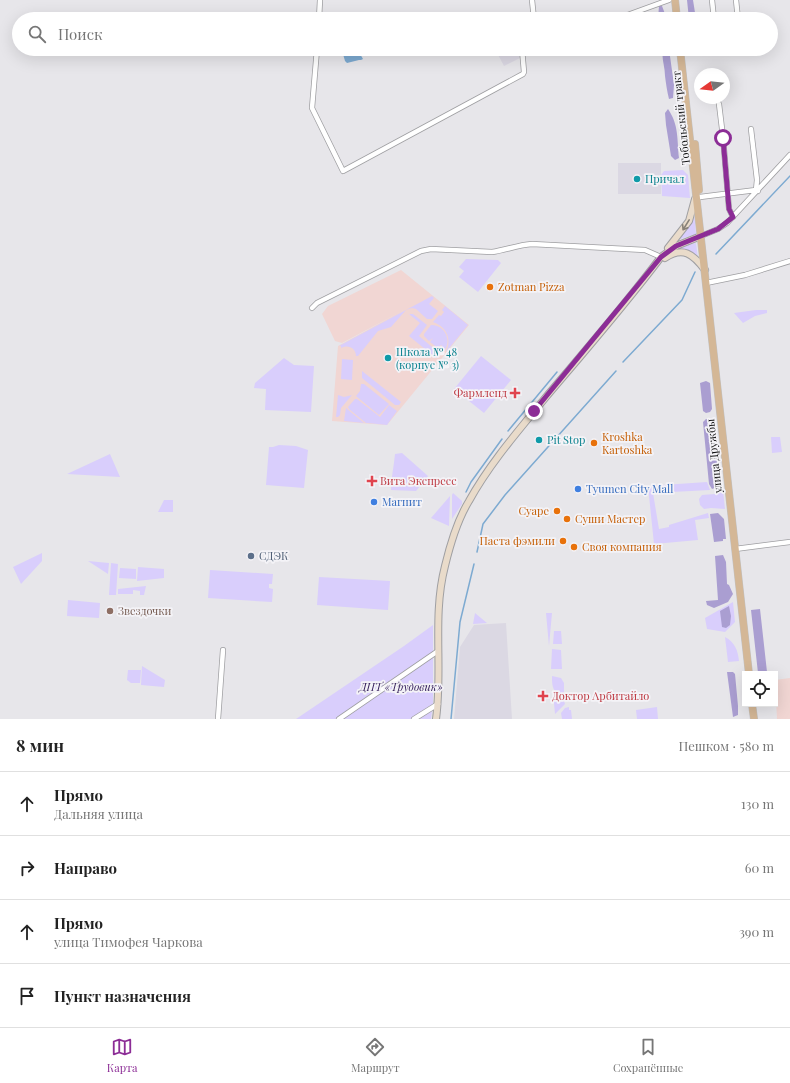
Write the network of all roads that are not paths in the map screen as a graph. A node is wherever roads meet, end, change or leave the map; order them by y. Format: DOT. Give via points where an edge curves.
graph roads {
  1 [pos="320,0"];
  2 [pos="532,0"];
  3 [pos="669,0"];
  4 [pos="675,0"];
  5 [pos="680,0"];
  6 [pos="712,0"];
  7 [pos="736,0"];
  8 [pos="319,12"];
  9 [pos="533,12"];
  10 [pos="636,12"];
  11 [pos="676,12"];
  12 [pos="681,12"];
  13 [pos="713,12"];
  14 [pos="737,12"];
  15 [pos="316,56"];
  16 [pos="523,56"];
  17 [pos="681,56"];
  18 [pos="685,56"];
  19 [pos="719,104"];
  20 [pos="688,108"];
  21 [pos="751,129"];
  22 [pos="790,155"];
  23 [pos="757,190"];
  24 [pos="728,194"];
  25 [pos="698,198"];
  26 [pos="733,217"];
  27 [pos="701,236"];
  28 [pos="661,257"];
  29 [pos="790,261"];
  30 [pos="654,267"];
  31 [pos="705,270"];
  32 [pos="706,283"];
  33 [pos="312,308"];
  34 [pos="790,542"];
  35 [pos="735,549"];
  36 [pos="223,650"];
  37 [pos="438,651"];
  38 [pos="749,671"];
  39 [pos="438,704"];
  40 [pos="752,707"];
  41 [pos="218,719"];
  42 [pos="339,719"];
  43 [pos="414,719"];
  44 [pos="436,719"];
  45 [pos="754,719"];
  1 -- 8 [label="street"];
  2 -- 9 [label="street"];
  3 -- 10 [label="street"];
  4 -- 11 [label="main road"];
  5 -- 12 [label="main road"];
  6 -- 13 [label="street"];
  7 -- 14 [label="street"];
  15 -- 16 [label="street" via="312,108 343,171 523,74"];
  17 -- 20 [label="main road, Тобольский тракт"];
  18 -- 20 [label="main road, Тобольский тракт"];
  19 -- 24 [label="street"];
  20 -- 25 [label="main road, Тобольский тракт"];
  21 -- 23 [label="street"];
  22 -- 23 [label="street"];
  23 -- 24 [label="street"];
  23 -- 26 [label="street"];
  24 -- 25 [label="street"];
  24 -- 26 [label="street" via="729,209"];
  25 -- 27 [label="main road, Тобольский тракт"];
  25 -- 28 [label="main road, one-way" via="688,224"];
  26 -- 27 [label="street" via="718,229"];
  27 -- 28 [label="main road" via="676,246"];
  27 -- 31 [label="main road, улица Дружбы"];
  28 -- 30 [label="main road"];
  28 -- 33 [label="street" via="645,250 532,244 492,252 431,249 421,251 317,303"];
  29 -- 32 [label="street" via="745,275"];
  30 -- 31 [label="main road" via="672,254 685,252 694,257"];
  30 -- 37 [label="main road" via="511,440 468,502 445,565 439,601"];
  31 -- 32 [label="main road, улица Дружбы"];
  32 -- 35 [label="main road, улица Дружбы"];
  34 -- 35 [label="street"];
  35 -- 38 [label="main road, улица Дружбы"];
  36 -- 41 [label="street"];
  37 -- 39 [label="main road"];
  37 -- 42 [label="street"];
  39 -- 43 [label="street"];
  39 -- 44 [label="main road"];
  40 -- 45 [label="main road"];
}
